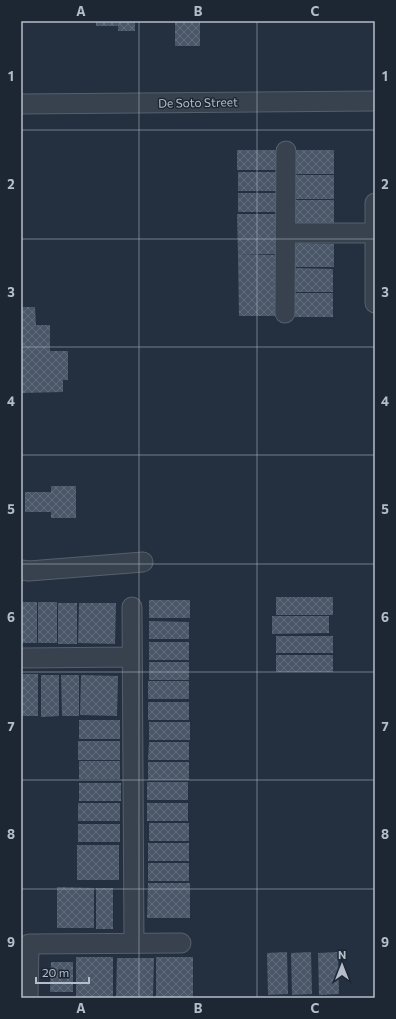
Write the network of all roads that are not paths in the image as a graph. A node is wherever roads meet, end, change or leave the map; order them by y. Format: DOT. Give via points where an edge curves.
graph roads {
  1 [pos="375,101"];
  2 [pos="21,104"];
  3 [pos="286,151"];
  4 [pos="375,203"];
  5 [pos="285,233"];
  6 [pos="375,233"];
  7 [pos="375,303"];
  8 [pos="285,313"];
  9 [pos="143,562"];
  10 [pos="21,570"];
  11 [pos="132,607"];
  12 [pos="132,657"];
  13 [pos="21,658"];
  14 [pos="134,943"];
  15 [pos="181,943"];
  16 [pos="25,944"];
  17 [pos="28,998"];
  1 -- 2 [label="street, De Soto Street"];
  3 -- 5 [label="street"];
  4 -- 6 [label="street"];
  5 -- 6 [label="street"];
  5 -- 8 [label="street"];
  6 -- 7 [label="street"];
  9 -- 10 [label="street"];
  11 -- 12 [label="street"];
  12 -- 13 [label="street"];
  12 -- 14 [label="street"];
  14 -- 15 [label="street"];
  14 -- 16 [label="street"];
  16 -- 17 [label="street"];
}
